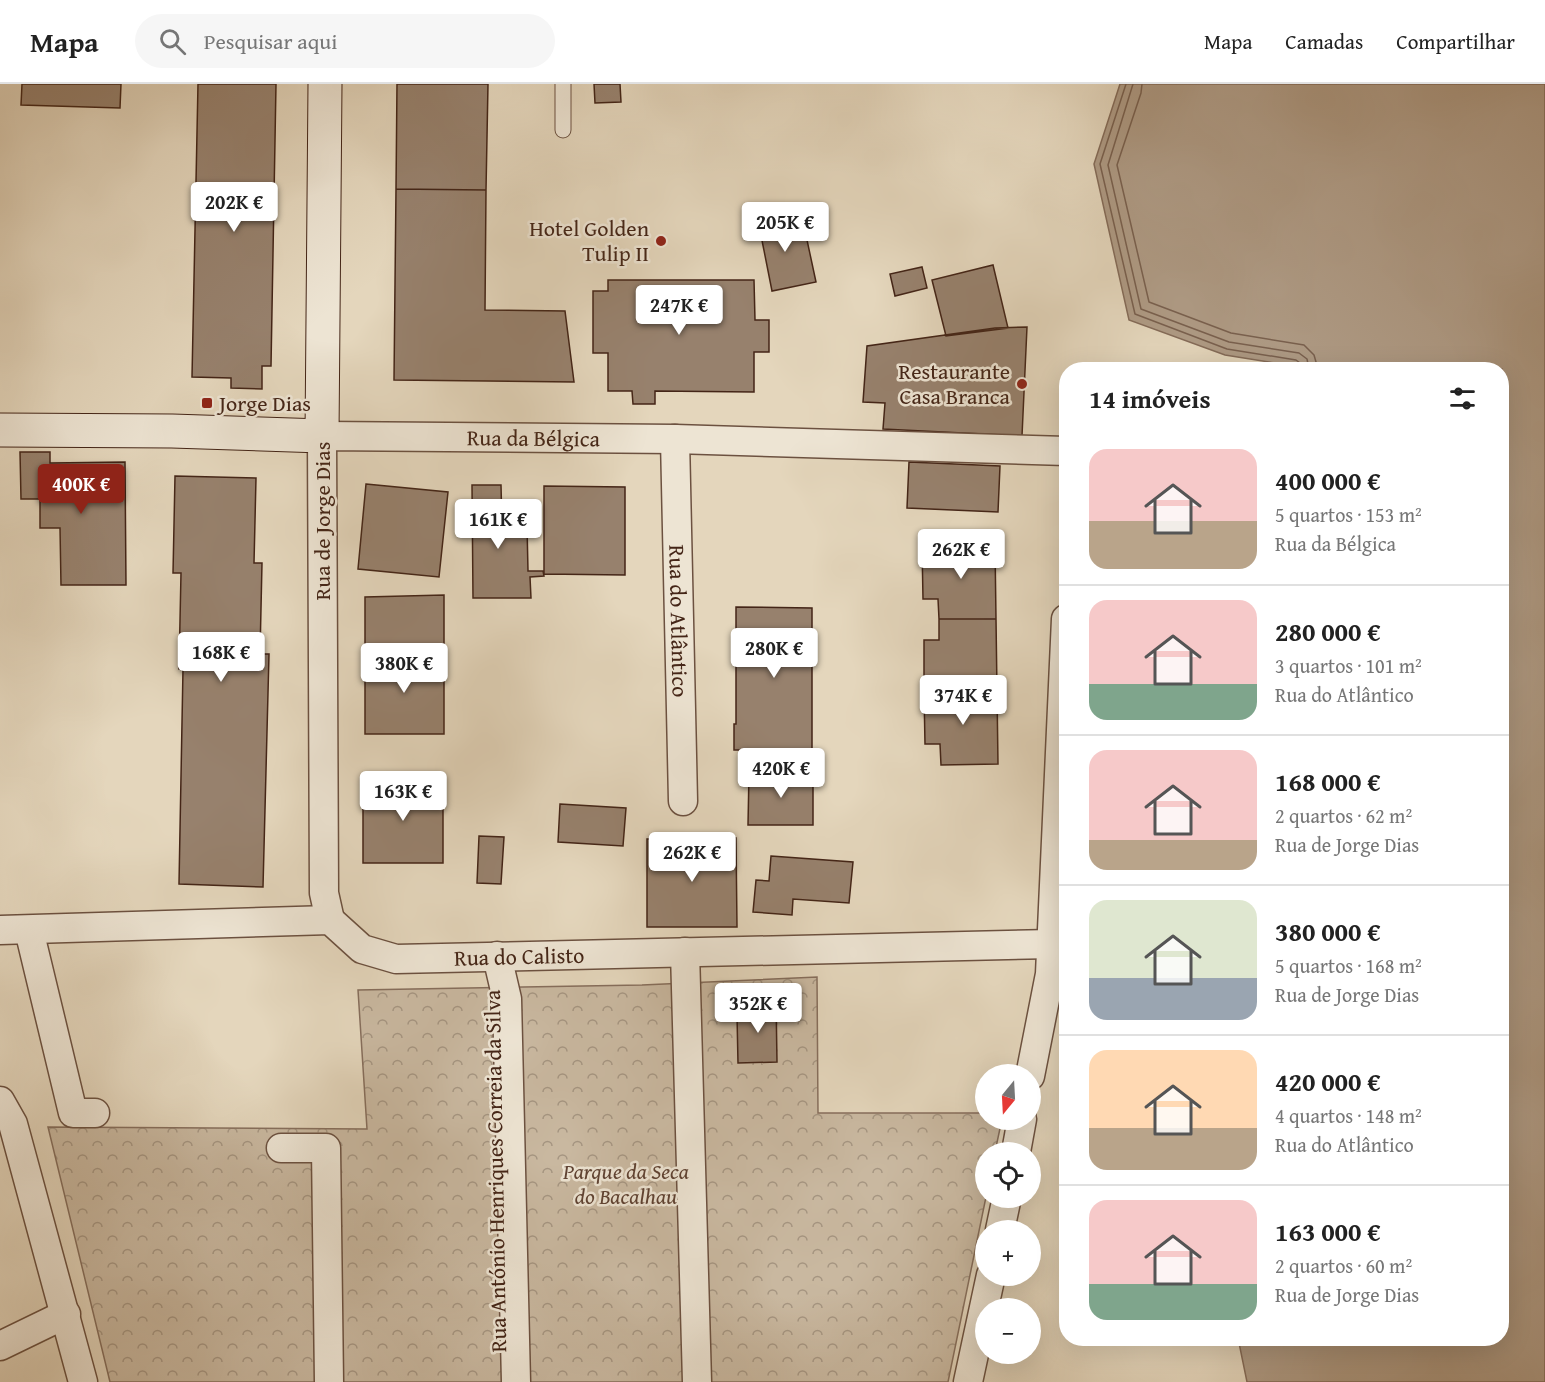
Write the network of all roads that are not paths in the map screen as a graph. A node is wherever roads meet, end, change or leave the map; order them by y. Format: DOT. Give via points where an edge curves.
graph roads {
  1 [pos="326,84"];
  2 [pos="563,84"];
  3 [pos="562,130"];
  4 [pos="0,430"];
  5 [pos="322,436"];
  6 [pos="675,439"];
  7 [pos="1059,452"];
  8 [pos="1059,782"];
  9 [pos="683,801"];
  10 [pos="330,921"];
  11 [pos="0,930"];
  12 [pos="29,930"];
  13 [pos="1052,944"];
  14 [pos="685,952"];
  15 [pos="497,956"];
  16 [pos="1032,1064"];
  17 [pos="0,1101"];
  18 [pos="95,1113"];
  19 [pos="281,1148"];
  20 [pos="989,1286"];
  21 [pos="66,1314"];
  22 [pos="0,1346"];
  23 [pos="83,1382"];
  24 [pos="329,1382"];
  25 [pos="498,1382"];
  26 [pos="516,1382"];
  27 [pos="697,1382"];
  28 [pos="968,1382"];
  1 -- 5 [label="main road, Rua de Jorge Dias"];
  2 -- 3 [label="lane"];
  4 -- 5 [label="main road, Rua da Bélgica"];
  5 -- 6 [label="street, Rua da Bélgica"];
  5 -- 10 [label="street, Rua de Jorge Dias" via="324,893"];
  6 -- 7 [label="street, Rua da Bélgica"];
  6 -- 9 [label="street, Rua do Atlântico"];
  8 -- 13 [label="street"];
  10 -- 12 [label="street"];
  10 -- 15 [label="street, Rua do Calisto" via="362,949 396,959"];
  11 -- 12 [label="street"];
  12 -- 18 [label="street" via="73,1113"];
  13 -- 14 [label="street, Rua do Calisto"];
  13 -- 16 [label="street"];
  14 -- 15 [label="street, Rua do Calisto"];
  14 -- 27 [label="street"];
  15 -- 25 [label="street, Rua António Henriques Correia da Silva" via="489,999"];
  15 -- 26 [label="street, Rua António Henriques Correia da Silva" via="507,999"];
  17 -- 21 [label="street" via="13,1124"];
  19 -- 24 [label="street" via="326,1148"];
  20 -- 28 [label="street"];
  21 -- 22 [label="street"];
  21 -- 23 [label="street"];
}
